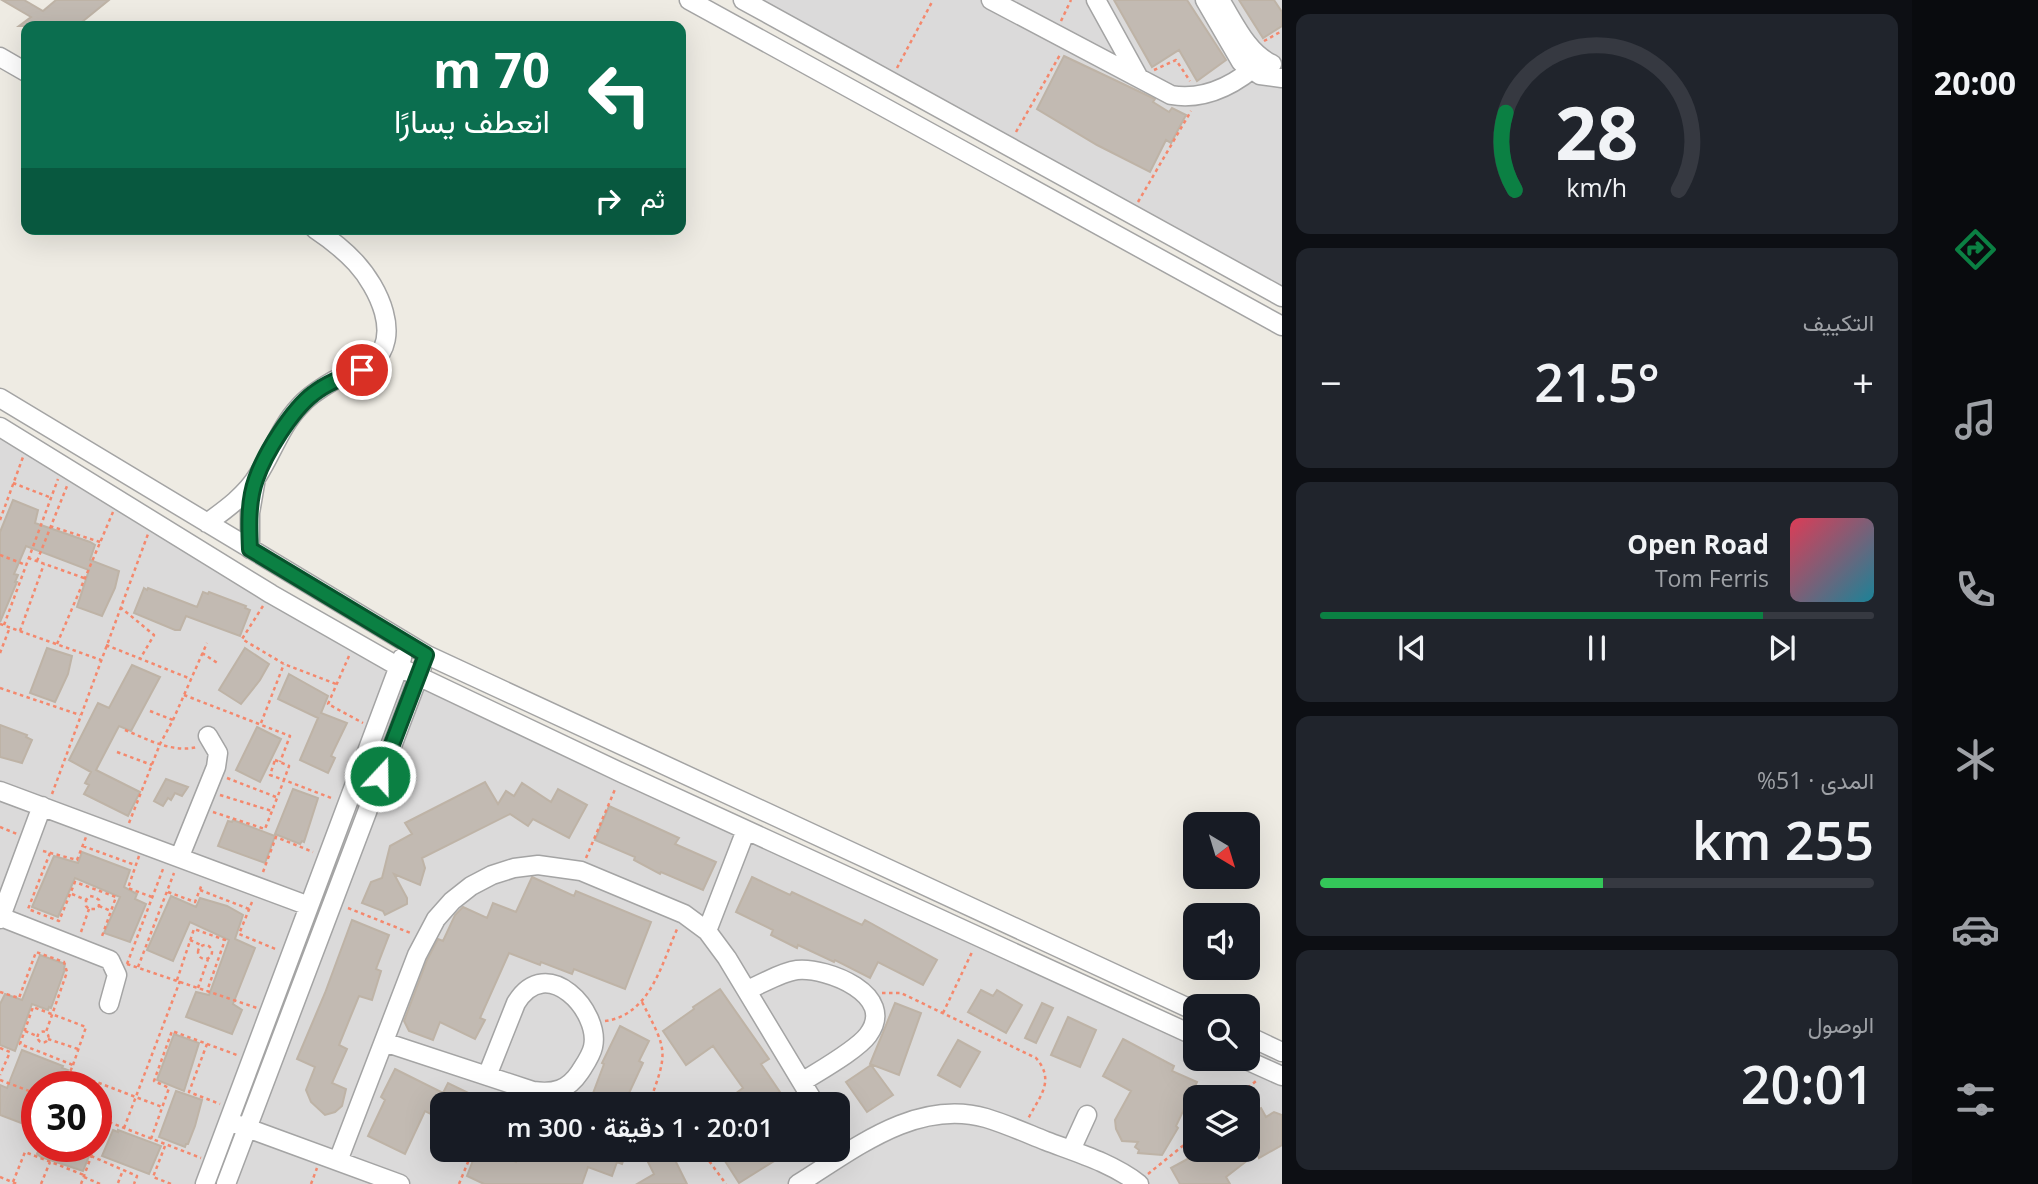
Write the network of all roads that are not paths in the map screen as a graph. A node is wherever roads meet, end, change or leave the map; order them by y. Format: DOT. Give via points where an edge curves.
graph roads {
  1 [pos="689,0"];
  2 [pos="744,0"];
  3 [pos="990,0"];
  4 [pos="1096,0"];
  5 [pos="1205,0"];
  6 [pos="1220,0"];
  7 [pos="0,57"];
  8 [pos="1255,59"];
  9 [pos="1282,68"];
  10 [pos="21,69"];
  11 [pos="1139,78"];
  12 [pos="1282,78"];
  13 [pos="1165,233"];
  14 [pos="323,235"];
  15 [pos="1193,248"];
  16 [pos="1153,256"];
  17 [pos="1181,272"];
  18 [pos="1282,297"];
  19 [pos="1282,326"];
  20 [pos="0,398"];
  21 [pos="0,427"];
  22 [pos="256,478"];
  23 [pos="207,523"];
  24 [pos="250,549"];
  25 [pos="407,644"];
  26 [pos="426,655"];
  27 [pos="399,667"];
  28 [pos="418,676"];
  29 [pos="210,738"];
  30 [pos="0,791"];
  31 [pos="44,807"];
  32 [pos="746,831"];
  33 [pos="175,854"];
  34 [pos="309,905"];
  35 [pos="0,918"];
  36 [pos="707,931"];
  37 [pos="747,990"];
  38 [pos="109,1004"];
  39 [pos="1183,1005"];
  40 [pos="1183,1031"];
  41 [pos="384,1042"];
  42 [pos="1260,1042"];
  43 [pos="1282,1052"];
  44 [pos="487,1076"];
  45 [pos="802,1082"];
  46 [pos="808,1092"];
  47 [pos="231,1115"];
  48 [pos="1087,1115"];
  49 [pos="248,1129"];
  50 [pos="850,1146"];
  51 [pos="1071,1150"];
  52 [pos="338,1161"];
  53 [pos="826,1162"];
  54 [pos="1137,1183"];
  55 [pos="205,1184"];
  56 [pos="226,1184"];
  57 [pos="400,1184"];
  58 [pos="798,1184"];
  1 -- 16 [label="street"];
  2 -- 13 [label="street"];
  3 -- 11 [label="street"];
  4 -- 11 [label="street"];
  5 -- 8 [label="street" via="1241,62"];
  6 -- 8 [label="street"];
  7 -- 10 [label="street"];
  8 -- 9 [label="street"];
  8 -- 11 [label="street" via="1217,90 1199,97 1171,95"];
  8 -- 12 [label="street" via="1261,75"];
  13 -- 15 [label="street"];
  13 -- 16 [label="street" via="1163,247"];
  14 -- 22 [label="street" via="369,278 387,335 372,364 324,387 299,406"];
  15 -- 17 [label="street" via="1182,258"];
  15 -- 18 [label="street"];
  16 -- 17 [label="street"];
  17 -- 19 [label="street"];
  20 -- 23 [label="street"];
  21 -- 27 [label="street"];
  22 -- 23 [label="street"];
  22 -- 24 [label="street"];
  23 -- 24 [label="street"];
  24 -- 25 [label="street"];
  25 -- 26 [label="street"];
  25 -- 27 [label="street"];
  26 -- 28 [label="street"];
  26 -- 39 [label="street"];
  27 -- 28 [label="street"];
  27 -- 34 [label="street"];
  28 -- 32 [label="street"];
  28 -- 49 [label="street"];
  29 -- 33 [label="street" via="218,753 210,781"];
  30 -- 31 [label="street"];
  31 -- 33 [label="street"];
  31 -- 35 [label="street"];
  32 -- 36 [label="street"];
  32 -- 40 [label="street"];
  33 -- 34 [label="street"];
  34 -- 47 [label="street"];
  35 -- 38 [label="street" via="120,964"];
  36 -- 37 [label="street"];
  36 -- 41 [label="street" via="684,914 581,871 538,865 492,875 471,886 436,919"];
  37 -- 45 [label="street"];
  37 -- 45 [label="street" via="795,970 813,971 858,987 870,998 874,1017 868,1035"];
  41 -- 44 [label="street"];
  41 -- 52 [label="street"];
  42 -- 43 [label="street"];
  44 -- 44 [label="street" via="516,1003 533,985 545,982 564,988 590,1020 593,1047 574,1081 562,1090 533,1091"];
  45 -- 46 [label="street"];
  47 -- 49 [label="street"];
  47 -- 55 [label="street"];
  48 -- 51 [label="street"];
  49 -- 52 [label="street"];
  49 -- 56 [label="street"];
  50 -- 51 [label="street" via="940,1115 984,1118"];
  51 -- 54 [label="street"];
  52 -- 57 [label="street"];
  53 -- 58 [label="street"];
}
